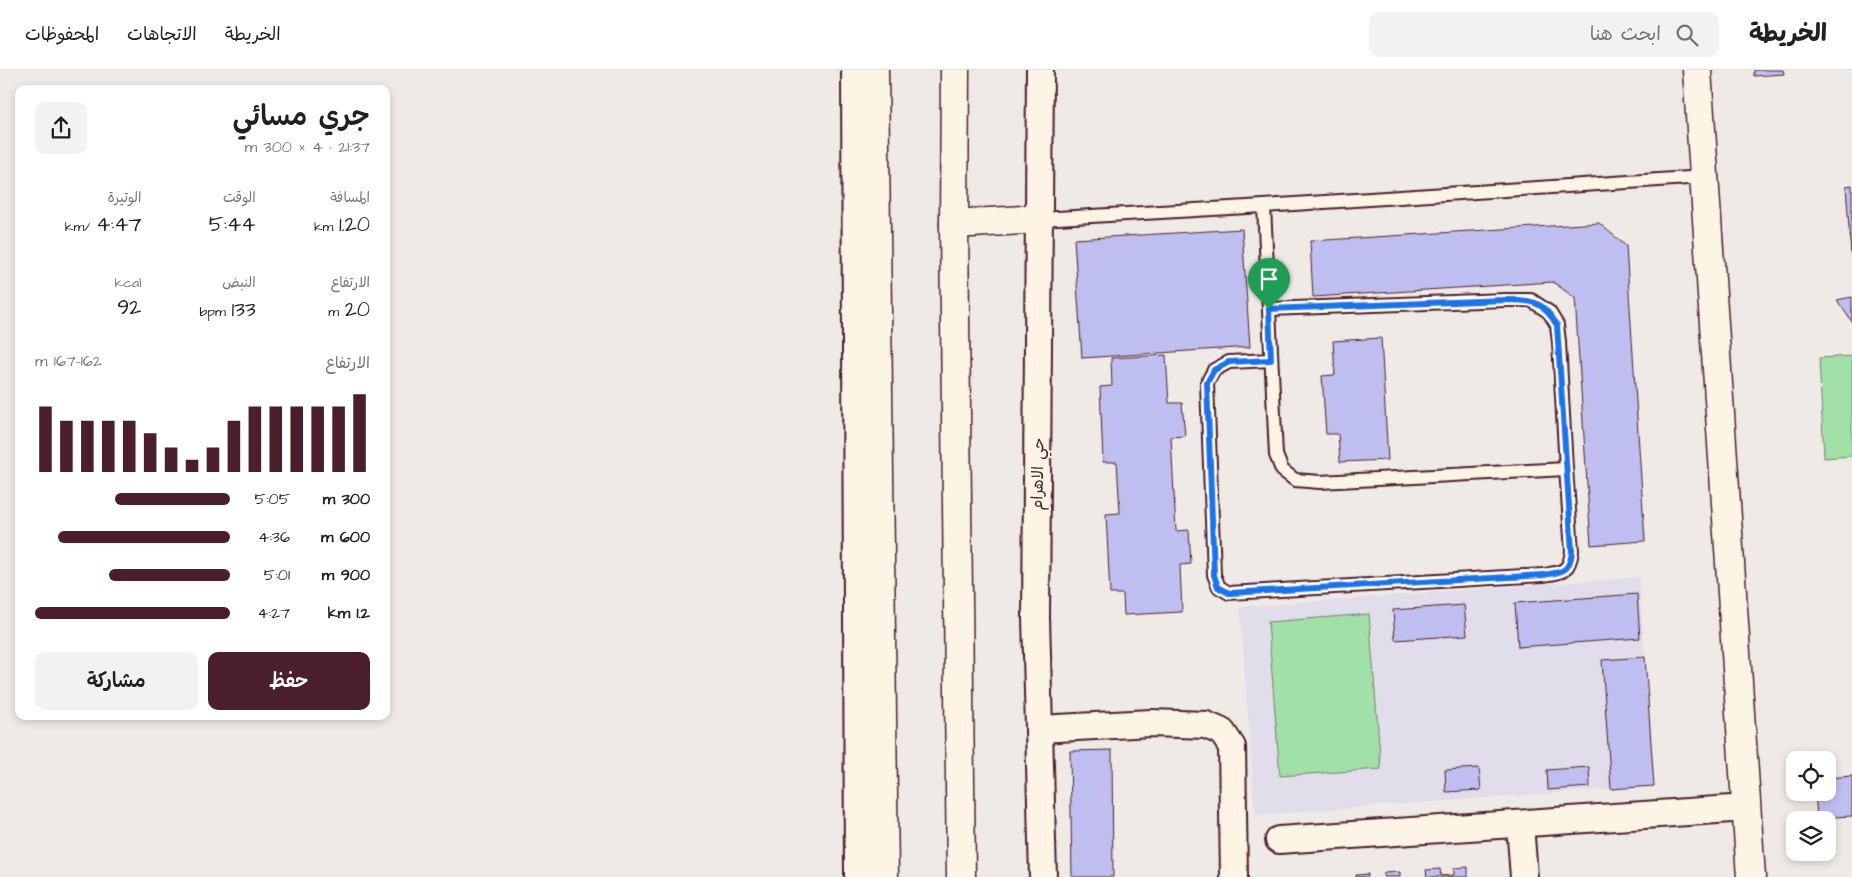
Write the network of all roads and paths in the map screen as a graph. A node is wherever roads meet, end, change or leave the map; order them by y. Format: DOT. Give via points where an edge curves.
graph roads {
  1 [pos="855,70"];
  2 [pos="874,70"];
  3 [pos="955,70"];
  4 [pos="1040,70"];
  5 [pos="1696,70"];
  6 [pos="1704,176"];
  7 [pos="1264,206"];
  8 [pos="1040,219"];
  9 [pos="954,224"];
  10 [pos="1269,309"];
  11 [pos="1271,360"];
  12 [pos="1566,468"];
  13 [pos="1039,728"];
  14 [pos="1746,808"];
  15 [pos="1520,824"];
  16 [pos="1280,840"];
  17 [pos="858,877"];
  18 [pos="884,877"];
  19 [pos="960,877"];
  20 [pos="1043,877"];
  21 [pos="1234,877"];
  22 [pos="1524,877"];
  23 [pos="1751,877"];
  1 -- 17 [label="street"];
  2 -- 18 [label="main road"];
  3 -- 9 [label="main road"];
  4 -- 8 [label="street, حي الاهرام"];
  5 -- 6 [label="main road"];
  6 -- 7 [label="lane"];
  6 -- 14 [label="main road"];
  7 -- 8 [label="lane"];
  7 -- 10 [label="lane"];
  8 -- 9 [label="main road"];
  8 -- 13 [label="street, حي الاهرام" via="1036,618"];
  9 -- 19 [label="main road"];
  10 -- 11 [label="lane"];
  10 -- 12 [label="lane" via="1531,300 1549,312 1557,325"];
  11 -- 12 [label="lane" via="1276,455 1282,470 1295,480 1320,482"];
  11 -- 12 [label="lane" via="1229,362 1214,370 1207,383 1214,575 1218,587 1229,593 1563,572 1570,564 1572,552"];
  13 -- 20 [label="street, حي الاهرام"];
  13 -- 21 [label="street" via="1151,723 1206,725 1222,732 1232,747"];
  14 -- 15 [label="street"];
  14 -- 23 [label="main road"];
  15 -- 16 [label="street"];
  15 -- 22 [label="street"];
}
